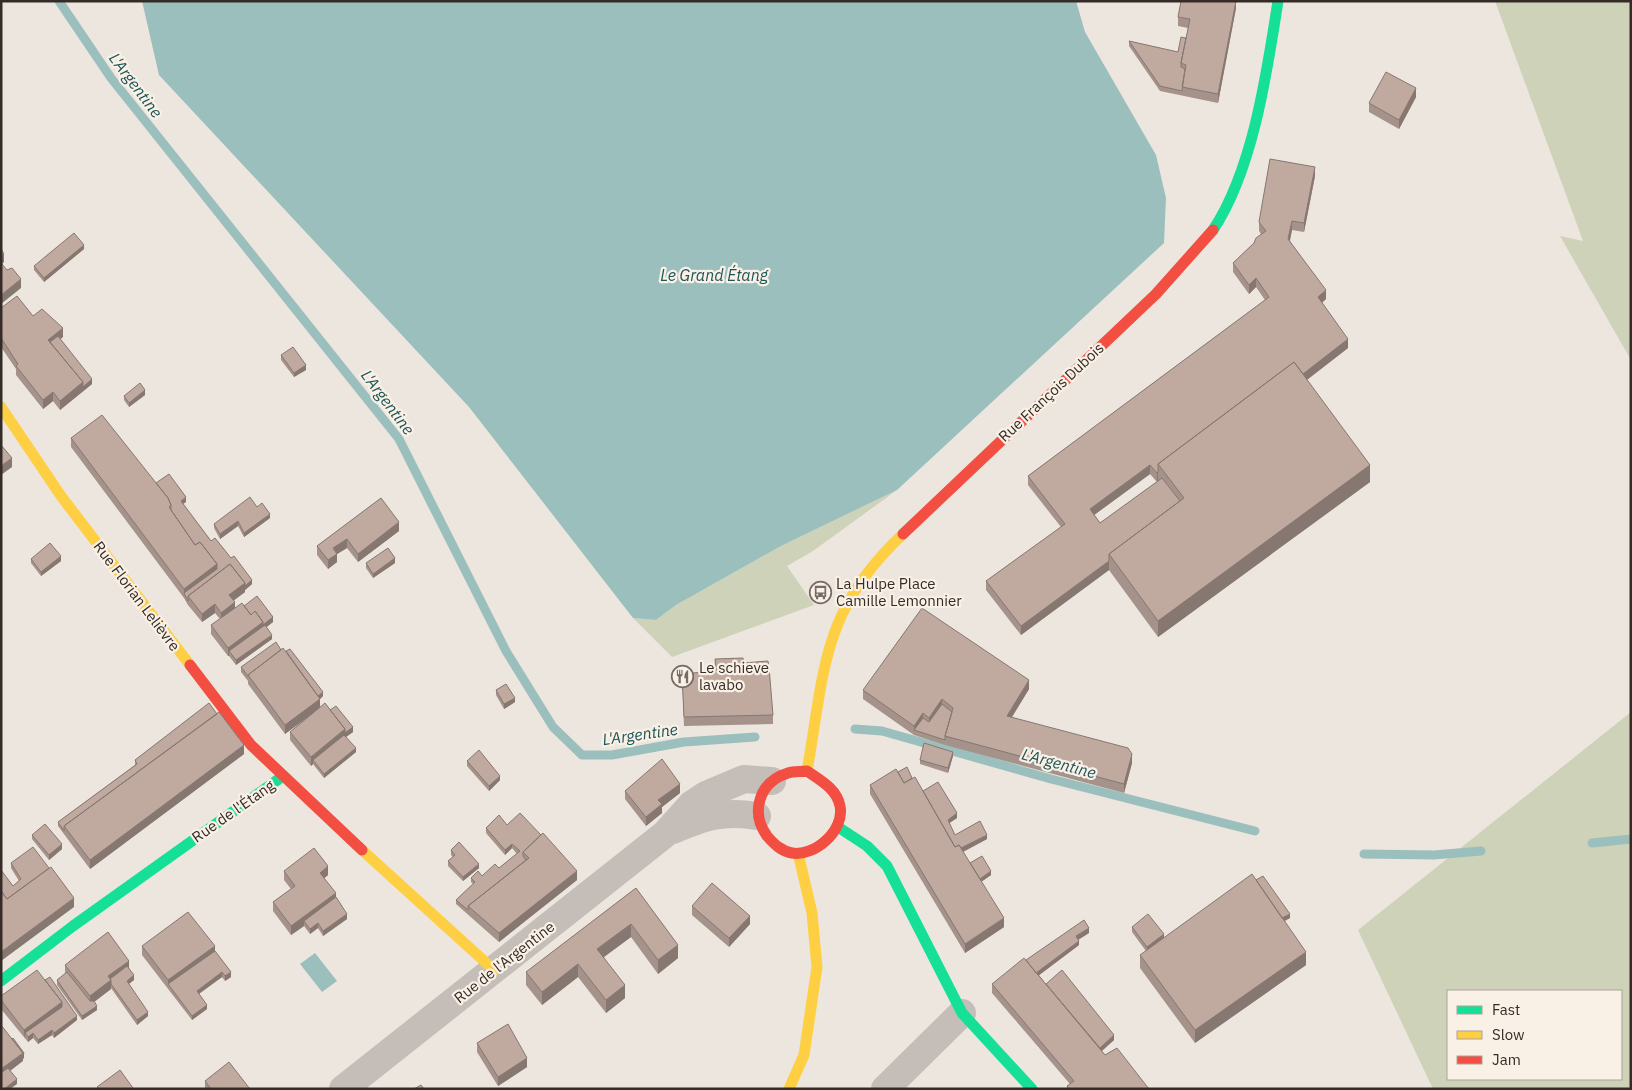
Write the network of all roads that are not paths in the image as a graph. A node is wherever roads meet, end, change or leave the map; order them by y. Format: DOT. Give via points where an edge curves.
graph roads {
  1 [pos="1278,1"];
  2 [pos="1,407"];
  3 [pos="806,771"];
  4 [pos="283,776"];
  5 [pos="772,781"];
  6 [pos="757,816"];
  7 [pos="838,827"];
  8 [pos="665,834"];
  9 [pos="798,853"];
  10 [pos="494,970"];
  11 [pos="1,981"];
  12 [pos="962,1013"];
  13 [pos="343,1089"];
  14 [pos="789,1089"];
  15 [pos="885,1089"];
  16 [pos="1032,1089"];
  1 -- 3 [label="main road, Rue François Dubois" via="1269,61 1254,124 1240,173 1221,218 1197,251 1156,294 877,558 851,595 832,633 822,669"];
  2 -- 4 [label="main road, Rue Florian Lelièvre" via="73,512 251,745"];
  3 -- 5 [label="main road" via="788,772"];
  3 -- 7 [label="main road" via="823,779 836,792 840,809"];
  4 -- 10 [label="main road, Rue de l'Étang"];
  4 -- 11 [label="main road, Rue de l'Étang"];
  5 -- 6 [label="main road" via="760,794"];
  5 -- 8 [label="street, Rue de l'Argentine" via="744,779 706,795 691,805"];
  6 -- 8 [label="street, Rue de l'Argentine" via="722,813"];
  6 -- 9 [label="main road" via="769,840 782,850"];
  7 -- 9 [label="main road" via="828,841 814,850"];
  7 -- 12 [label="main road" via="860,840 887,866"];
  8 -- 10 [label="street, Rue de l'Argentine"];
  9 -- 14 [label="main road" via="812,912 817,967 804,1055"];
  10 -- 13 [label="street, Rue de l'Argentine"];
  12 -- 15 [label="street"];
  12 -- 16 [label="main road"];
}
